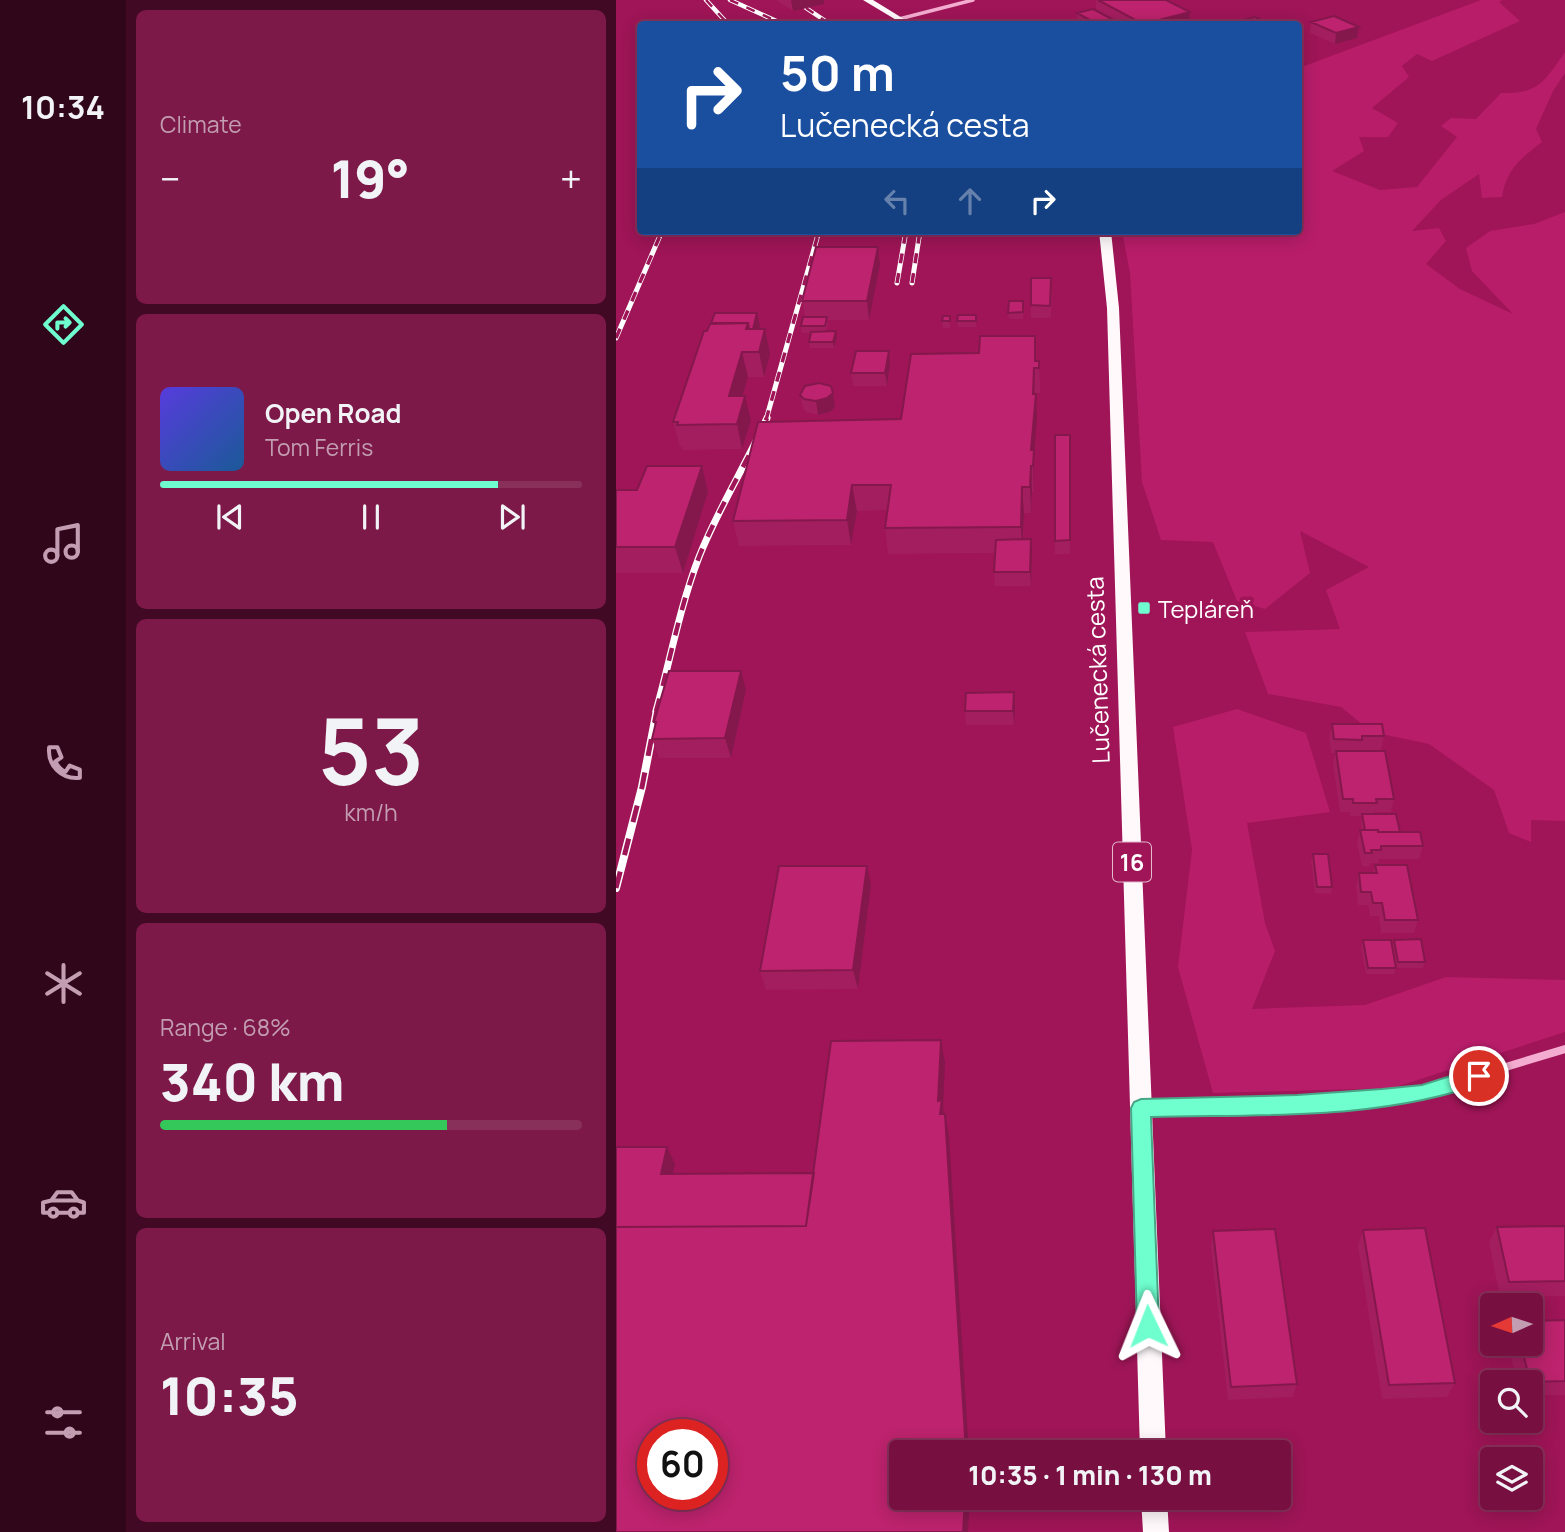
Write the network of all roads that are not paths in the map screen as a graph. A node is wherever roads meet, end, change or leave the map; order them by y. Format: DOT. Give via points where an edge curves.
graph roads {
  1 [pos="867,0"];
  2 [pos="973,0"];
  3 [pos="901,21"];
  4 [pos="906,21"];
  5 [pos="1105,235"];
  6 [pos="1565,1049"];
  7 [pos="1141,1108"];
  8 [pos="1153,1440"];
  9 [pos="1155,1510"];
  10 [pos="1156,1532"];
  1 -- 3 [label="main road"];
  2 -- 4 [label="street"];
  5 -- 7 [label="main road, Lučenecká cesta / 16" via="1112,308"];
  6 -- 7 [label="street" via="1422,1093 1297,1104"];
  7 -- 8 [label="main road, Lučenecká cesta / 16"];
  9 -- 10 [label="main road"];
}
